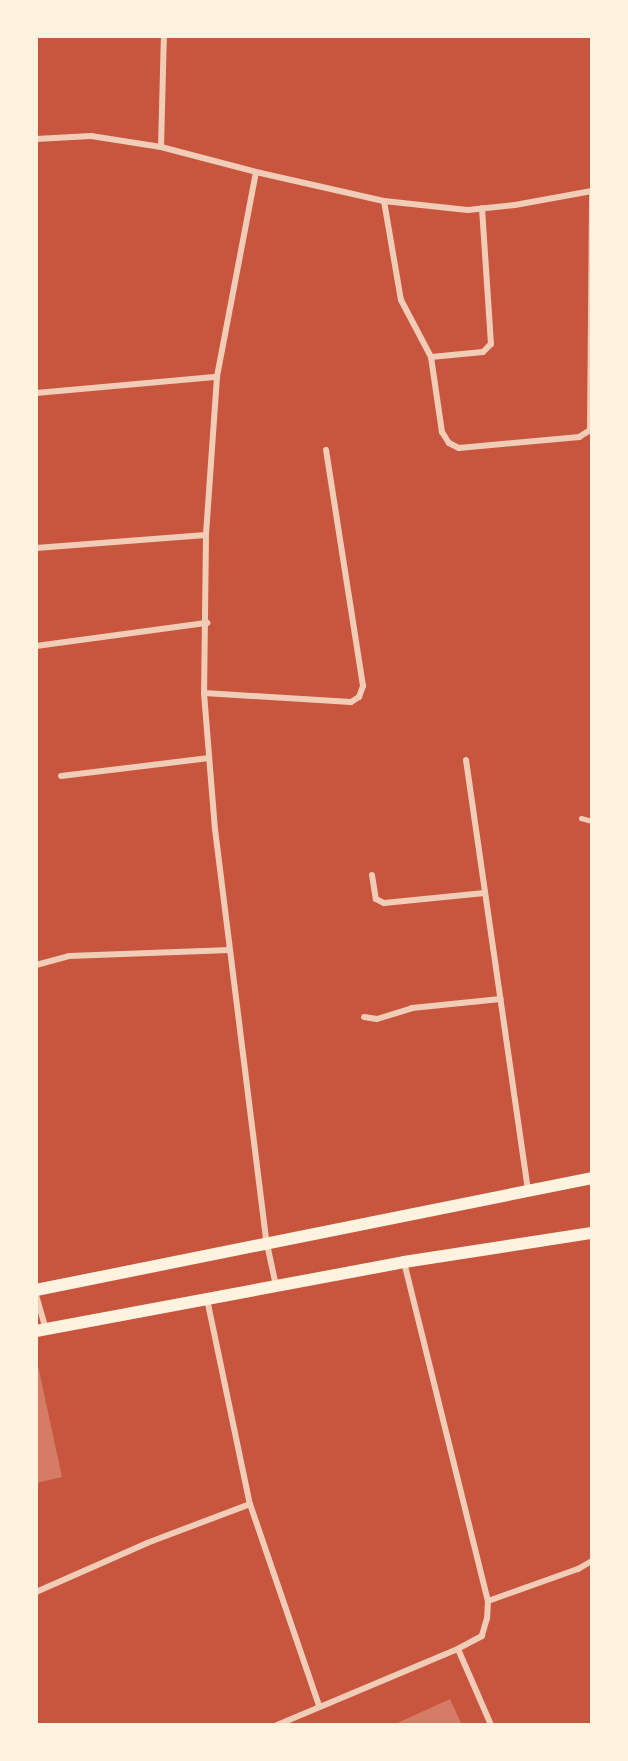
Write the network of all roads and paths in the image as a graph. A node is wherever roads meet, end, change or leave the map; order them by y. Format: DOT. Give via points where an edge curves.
graph roads {
  1 [pos="164,36"];
  2 [pos="36,139"];
  3 [pos="160,147"];
  4 [pos="256,172"];
  5 [pos="592,191"];
  6 [pos="384,201"];
  7 [pos="482,208"];
  8 [pos="431,357"];
  9 [pos="217,377"];
  10 [pos="36,393"];
  11 [pos="326,450"];
  12 [pos="207,535"];
  13 [pos="36,548"];
  14 [pos="207,623"];
  15 [pos="36,646"];
  16 [pos="204,693"];
  17 [pos="209,758"];
  18 [pos="466,760"];
  19 [pos="61,776"];
  20 [pos="580,818"];
  21 [pos="592,821"];
  22 [pos="372,875"];
  23 [pos="485,893"];
  24 [pos="230,950"];
  25 [pos="36,965"];
  26 [pos="501,999"];
  27 [pos="364,1017"];
  28 [pos="592,1178"];
  29 [pos="528,1190"];
  30 [pos="592,1233"];
  31 [pos="267,1244"];
  32 [pos="404,1262"];
  33 [pos="276,1287"];
  34 [pos="36,1290"];
  35 [pos="36,1295"];
  36 [pos="207,1299"];
  37 [pos="41,1330"];
  38 [pos="250,1504"];
  39 [pos="592,1561"];
  40 [pos="36,1592"];
  41 [pos="488,1601"];
  42 [pos="458,1649"];
  43 [pos="320,1706"];
  44 [pos="277,1725"];
  45 [pos="491,1725"];
  1 -- 3 [label="street"];
  2 -- 3 [label="street" via="91,136"];
  3 -- 4 [label="street"];
  4 -- 6 [label="street"];
  4 -- 9 [label="street"];
  5 -- 7 [label="street"];
  5 -- 8 [label="street" via="590,430 579,437 459,448 449,443 442,432"];
  6 -- 7 [label="street"];
  6 -- 8 [label="street" via="401,300"];
  7 -- 8 [label="street" via="490,344 483,352"];
  9 -- 10 [label="street"];
  9 -- 12 [label="street"];
  11 -- 16 [label="street" via="363,686 359,697 351,702"];
  12 -- 13 [label="street"];
  12 -- 14 [label="street"];
  14 -- 15 [label="street"];
  14 -- 16 [label="street"];
  16 -- 17 [label="street"];
  17 -- 19 [label="street"];
  17 -- 24 [label="street"];
  18 -- 23 [label="street"];
  20 -- 21 [label="lane"];
  22 -- 23 [label="street" via="376,899 384,903"];
  23 -- 26 [label="street"];
  24 -- 25 [label="street" via="69,956"];
  24 -- 31 [label="street"];
  26 -- 27 [label="street" via="412,1008 377,1019"];
  26 -- 29 [label="street"];
  28 -- 29 [label="main road"];
  29 -- 31 [label="main road"];
  30 -- 32 [label="main road"];
  31 -- 33 [label="street"];
  31 -- 34 [label="main road"];
  32 -- 33 [label="main road"];
  32 -- 41 [label="street"];
  33 -- 36 [label="main road"];
  35 -- 37 [label="street"];
  36 -- 37 [label="main road"];
  36 -- 38 [label="street"];
  38 -- 40 [label="street" via="147,1543"];
  38 -- 43 [label="street"];
  39 -- 41 [label="street"];
  41 -- 42 [label="street" via="482,1636"];
  42 -- 43 [label="street"];
  42 -- 45 [label="street"];
  43 -- 44 [label="street"];
}
